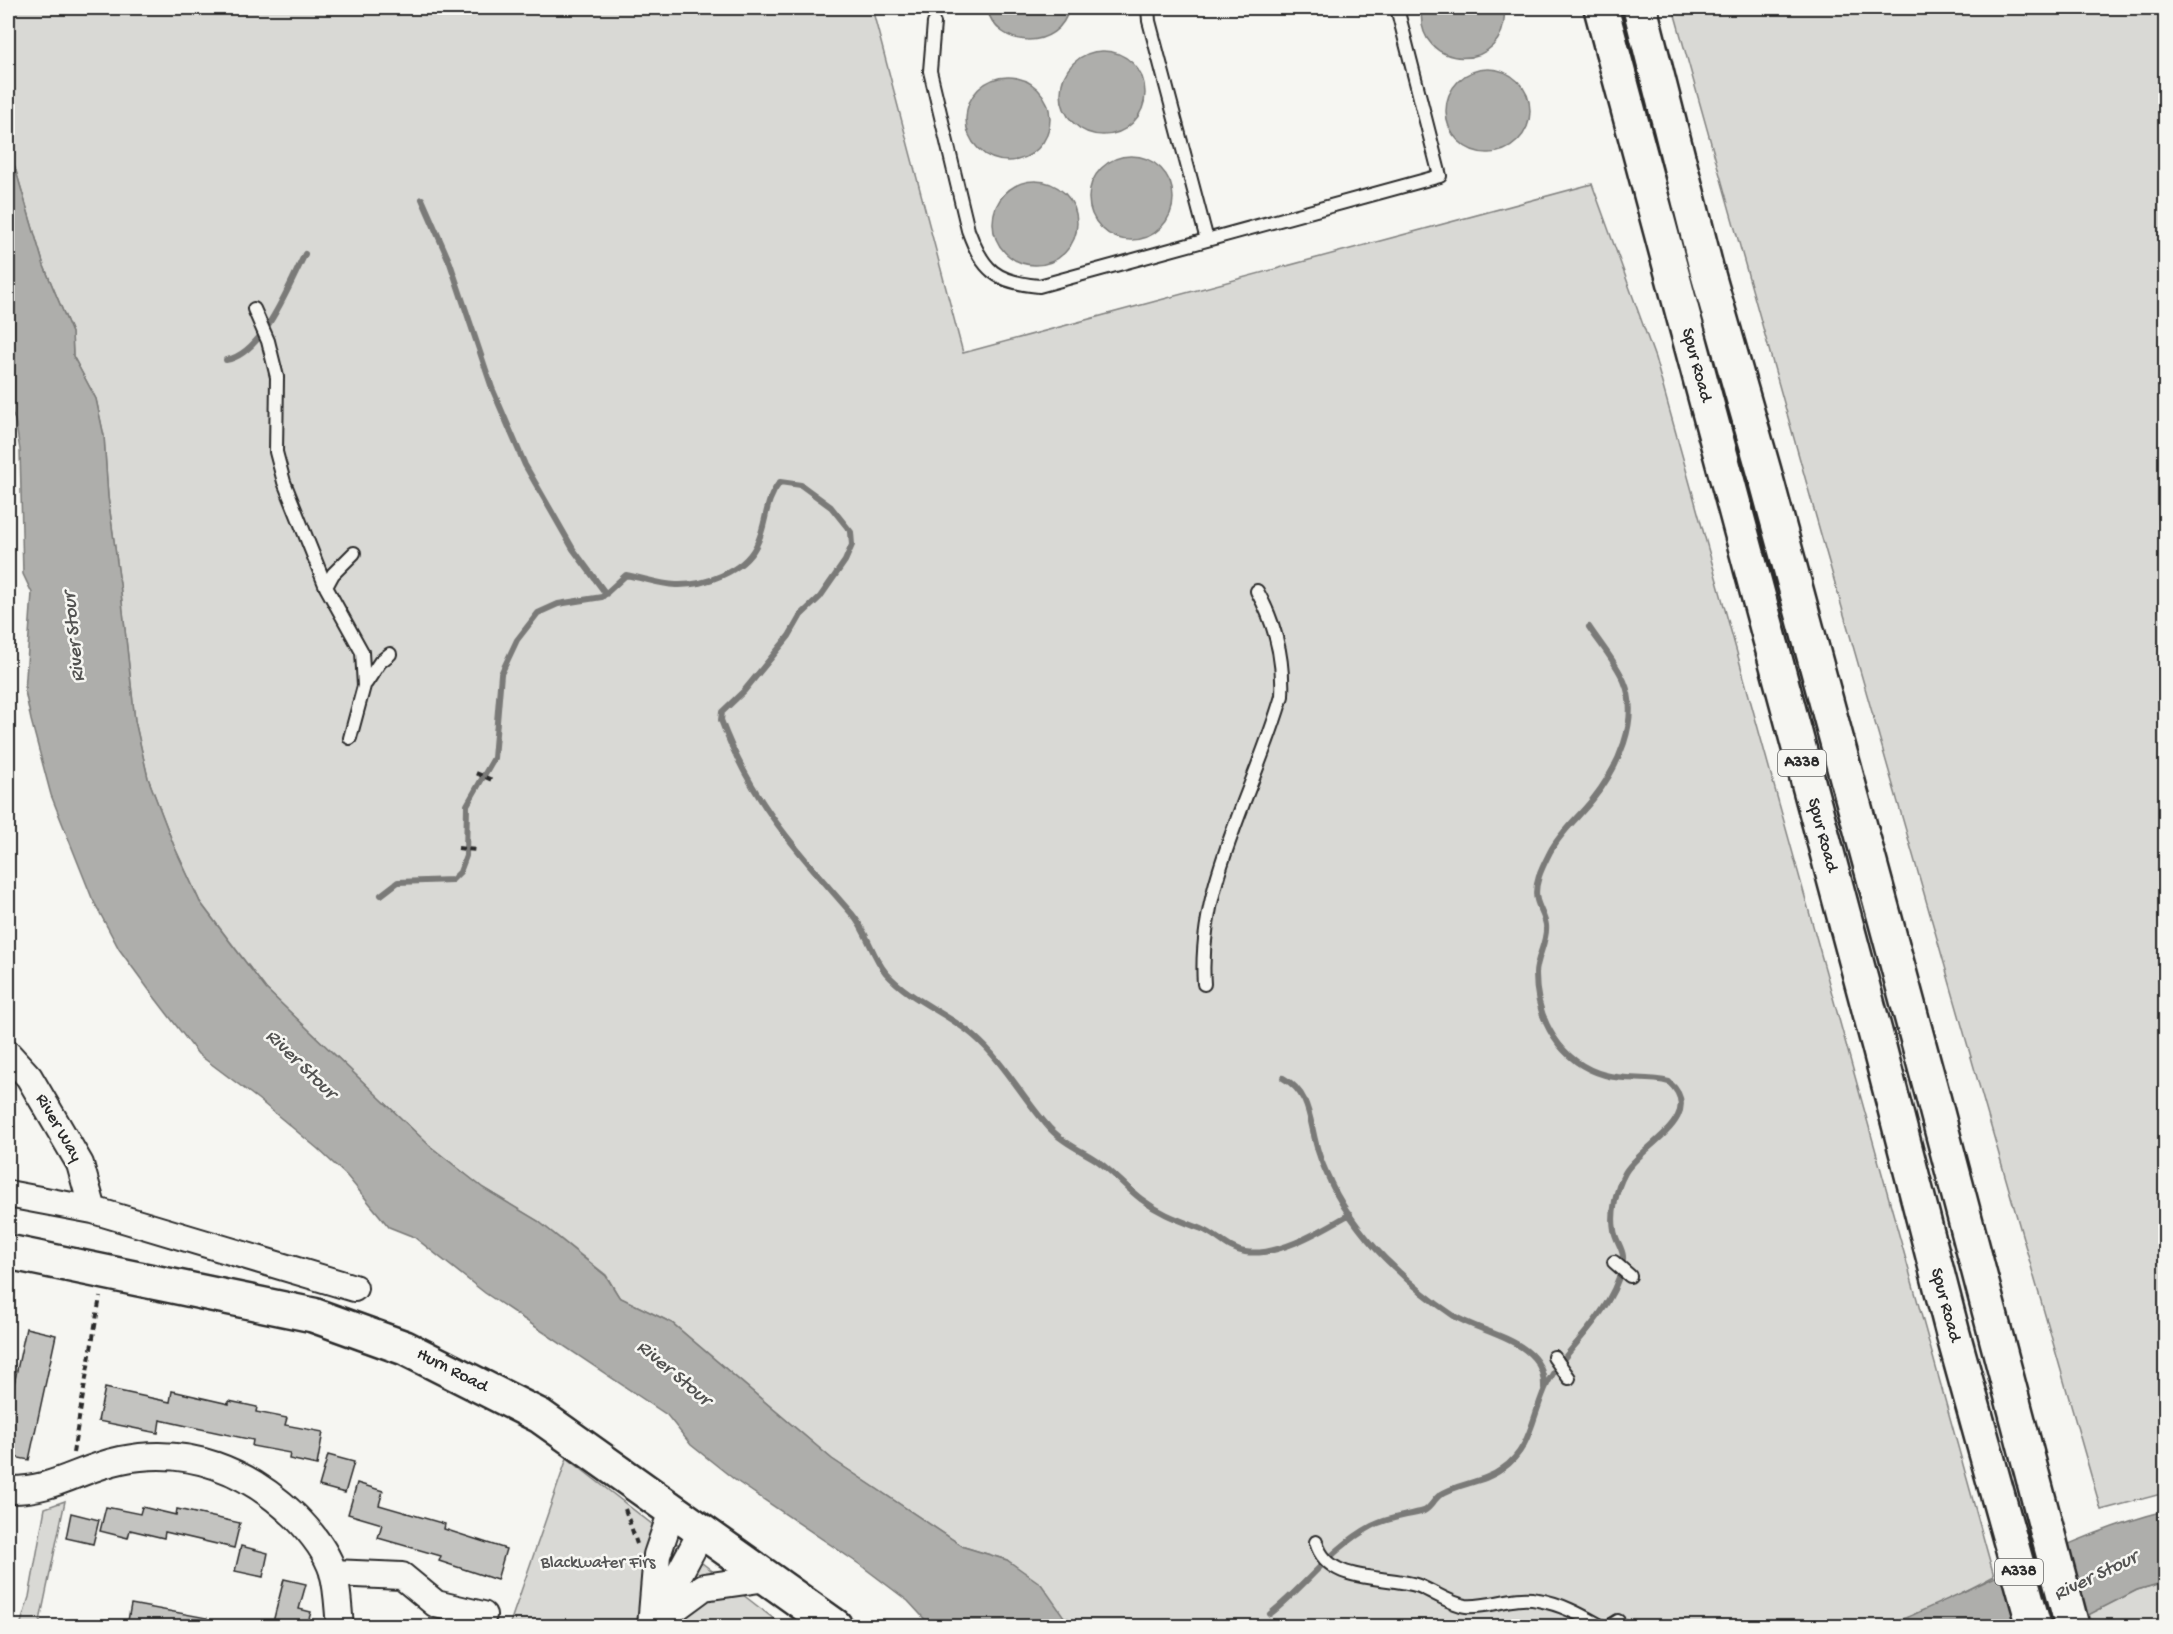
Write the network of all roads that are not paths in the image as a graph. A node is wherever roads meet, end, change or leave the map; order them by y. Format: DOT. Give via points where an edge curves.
graph roads {
  1 [pos="1148,8"];
  2 [pos="1396,8"];
  3 [pos="1601,8"];
  4 [pos="1640,8"];
  5 [pos="934,23"];
  6 [pos="1207,240"];
  7 [pos="255,314"];
  8 [pos="354,553"];
  9 [pos="326,587"];
  10 [pos="1257,591"];
  11 [pos="390,654"];
  12 [pos="364,686"];
  13 [pos="350,738"];
  14 [pos="1204,984"];
  15 [pos="8,1054"];
  16 [pos="8,1194"];
  17 [pos="93,1210"];
  18 [pos="8,1252"];
  19 [pos="1614,1262"];
  20 [pos="1630,1276"];
  21 [pos="354,1288"];
  22 [pos="1554,1356"];
  23 [pos="1569,1378"];
  24 [pos="8,1490"];
  25 [pos="672,1511"];
  26 [pos="701,1533"];
  27 [pos="1316,1542"];
  28 [pos="333,1573"];
  29 [pos="767,1578"];
  30 [pos="483,1615"];
  31 [pos="340,1626"];
  32 [pos="651,1626"];
  33 [pos="835,1626"];
  34 [pos="1601,1626"];
  35 [pos="2034,1626"];
  36 [pos="2072,1626"];
  1 -- 6 [label="lane"];
  2 -- 6 [label="lane" via="1440,176"];
  3 -- 35 [label="main road, Spur Road / A338"];
  4 -- 36 [label="main road, Spur Road / A338" via="1707,272 1764,471"];
  5 -- 6 [label="lane" via="930,71 968,230 977,255 992,270 1012,284 1039,286"];
  7 -- 9 [label="lane" via="268,341 277,377 276,452"];
  8 -- 9 [label="lane"];
  9 -- 12 [label="lane" via="362,652"];
  10 -- 14 [label="lane" via="1276,634 1282,660 1282,696 1208,915"];
  11 -- 12 [label="lane"];
  12 -- 13 [label="lane"];
  15 -- 17 [label="street, River Way" via="28,1077 81,1164"];
  16 -- 17 [label="street"];
  17 -- 21 [label="street"];
  18 -- 25 [label="main road, Hurn Road" via="313,1315 405,1348 540,1416"];
  19 -- 20 [label="lane"];
  22 -- 23 [label="lane"];
  24 -- 28 [label="street" via="41,1489 120,1460 141,1457 176,1456 214,1464 272,1494 314,1536"];
  25 -- 26 [label="main road, Hurn Road"];
  25 -- 32 [label="street" via="657,1555"];
  26 -- 29 [label="main road, Hurn Road"];
  26 -- 32 [label="street"];
  27 -- 34 [label="lane" via="1326,1559 1355,1575 1410,1583 1464,1606 1522,1598 1557,1604"];
  28 -- 30 [label="street" via="402,1576 436,1604"];
  28 -- 31 [label="street"];
  29 -- 32 [label="street" via="704,1587"];
  29 -- 33 [label="main road, Hurn Road"];
}
